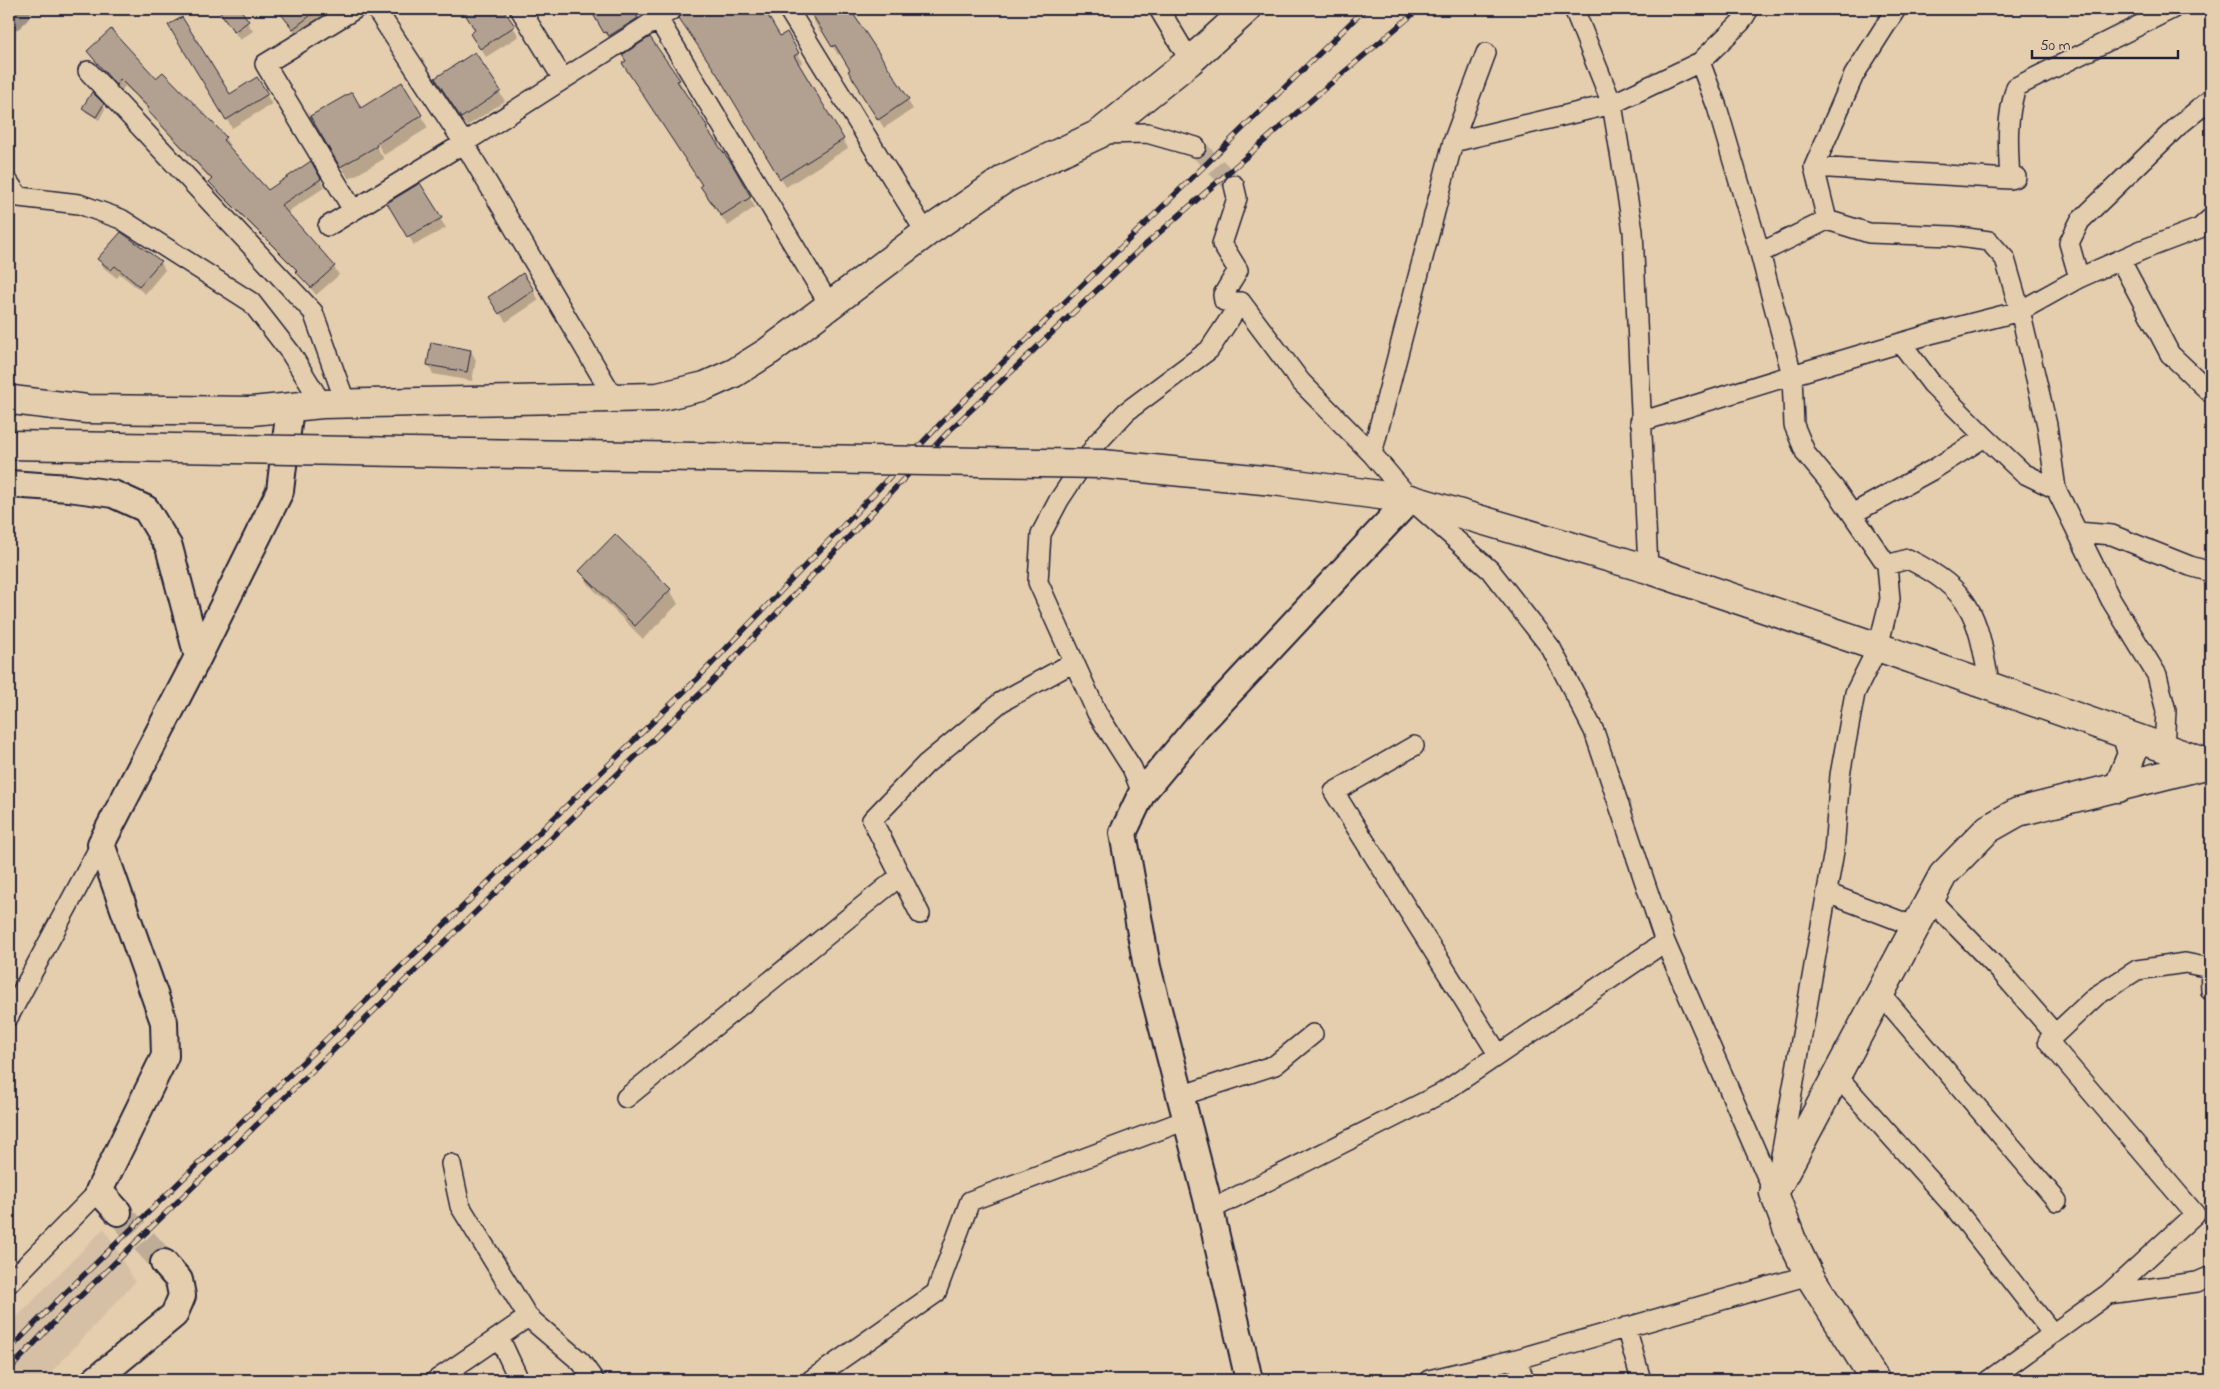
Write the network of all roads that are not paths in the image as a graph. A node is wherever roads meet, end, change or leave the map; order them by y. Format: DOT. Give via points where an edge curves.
graph roads {
  1 [pos="355,9"];
  2 [pos="376,9"];
  3 [pos="520,9"];
  4 [pos="788,9"];
  5 [pos="1158,9"];
  6 [pos="1247,9"];
  7 [pos="1574,9"];
  8 [pos="1749,9"];
  9 [pos="1896,9"];
  10 [pos="2172,9"];
  11 [pos="661,12"];
  12 [pos="1486,53"];
  13 [pos="1190,61"];
  14 [pos="1700,62"];
  15 [pos="88,70"];
  16 [pos="563,79"];
  17 [pos="2211,99"];
  18 [pos="1612,104"];
  19 [pos="1098,134"];
  20 [pos="1453,142"];
  21 [pos="464,143"];
  22 [pos="1196,147"];
  23 [pos="1814,167"];
  24 [pos="9,183"];
  25 [pos="1234,185"];
  26 [pos="353,210"];
  27 [pos="2211,218"];
  28 [pos="1827,220"];
  29 [pos="328,226"];
  30 [pos="926,234"];
  31 [pos="1760,253"];
  32 [pos="2121,260"];
  33 [pos="2079,278"];
  34 [pos="1241,302"];
  35 [pos="829,304"];
  36 [pos="2020,311"];
  37 [pos="1900,343"];
  38 [pos="1792,374"];
  39 [pos="2211,392"];
  40 [pos="614,398"];
  41 [pos="9,402"];
  42 [pos="334,404"];
  43 [pos="290,407"];
  44 [pos="1640,422"];
  45 [pos="1985,437"];
  46 [pos="9,445"];
  47 [pos="1372,454"];
  48 [pos="9,484"];
  49 [pos="2056,489"];
  50 [pos="1410,499"];
  51 [pos="1852,514"];
  52 [pos="2077,532"];
  53 [pos="1887,565"];
  54 [pos="1648,569"];
  55 [pos="2211,572"];
  56 [pos="1878,647"];
  57 [pos="198,657"];
  58 [pos="1074,662"];
  59 [pos="1990,687"];
  60 [pos="2127,735"];
  61 [pos="1414,746"];
  62 [pos="2164,748"];
  63 [pos="2211,765"];
  64 [pos="2118,788"];
  65 [pos="1142,793"];
  66 [pos="101,844"];
  67 [pos="900,876"];
  68 [pos="1827,893"];
  69 [pos="1930,899"];
  70 [pos="920,914"];
  71 [pos="1916,927"];
  72 [pos="1666,942"];
  73 [pos="2211,967"];
  74 [pos="2211,991"];
  75 [pos="1880,993"];
  76 [pos="9,1016"];
  77 [pos="1312,1034"];
  78 [pos="2055,1034"];
  79 [pos="1498,1054"];
  80 [pos="1837,1076"];
  81 [pos="626,1098"];
  82 [pos="1183,1108"];
  83 [pos="451,1164"];
  84 [pos="99,1191"];
  85 [pos="1774,1193"];
  86 [pos="2057,1201"];
  87 [pos="1210,1210"];
  88 [pos="118,1212"];
  89 [pos="164,1262"];
  90 [pos="1809,1275"];
  91 [pos="2211,1276"];
  92 [pos="9,1283"];
  93 [pos="2108,1294"];
  94 [pos="528,1317"];
  95 [pos="1626,1327"];
  96 [pos="2053,1334"];
  97 [pos="499,1337"];
  98 [pos="1518,1359"];
  99 [pos="95,1380"];
  100 [pos="436,1380"];
  101 [pos="519,1380"];
  102 [pos="594,1380"];
  103 [pos="811,1380"];
  104 [pos="1249,1380"];
  105 [pos="1429,1380"];
  106 [pos="1524,1380"];
  107 [pos="1641,1380"];
  108 [pos="1875,1380"];
  109 [pos="1989,1380"];
  1 -- 26 [label="street" via="265,64"];
  2 -- 21 [label="street"];
  3 -- 16 [label="street"];
  4 -- 30 [label="street"];
  5 -- 13 [label="street"];
  6 -- 13 [label="main road"];
  7 -- 18 [label="street"];
  8 -- 14 [label="street" via="1741,22"];
  9 -- 23 [label="street" via="1854,75"];
  10 -- 23 [label="street" via="2016,87 2007,129 2013,178"];
  11 -- 16 [label="street"];
  11 -- 35 [label="street"];
  12 -- 20 [label="street"];
  13 -- 19 [label="main road"];
  14 -- 18 [label="street"];
  14 -- 31 [label="street" via="1717,107"];
  15 -- 42 [label="street" via="313,312"];
  16 -- 21 [label="street"];
  17 -- 33 [label="street" via="2178,126 2080,220 2069,242"];
  18 -- 20 [label="street"];
  18 -- 44 [label="street" via="1633,230"];
  19 -- 22 [label="street" via="1147,133"];
  19 -- 30 [label="main road" via="1006,178"];
  20 -- 47 [label="street"];
  21 -- 26 [label="street"];
  21 -- 40 [label="street"];
  23 -- 28 [label="street"];
  24 -- 42 [label="street" via="19,197 78,204 121,219 250,302"];
  25 -- 34 [label="street" via="1237,198 1222,244 1238,270 1223,295 1224,301"];
  26 -- 29 [label="street"];
  27 -- 32 [label="street" via="2200,228"];
  28 -- 31 [label="street"];
  28 -- 36 [label="street" via="1869,233 1952,236 1989,241 2005,259"];
  30 -- 35 [label="main road"];
  31 -- 38 [label="street"];
  32 -- 33 [label="street"];
  32 -- 39 [label="street" via="2170,354"];
  33 -- 36 [label="street"];
  34 -- 47 [label="street" via="1301,382"];
  34 -- 58 [label="street" via="1210,350 1126,412 1097,443 1041,534 1038,582"];
  35 -- 40 [label="main road" via="769,351 734,373 705,386 658,397"];
  36 -- 37 [label="street"];
  36 -- 49 [label="street" via="2047,424"];
  37 -- 38 [label="street"];
  37 -- 45 [label="street" via="1932,384"];
  38 -- 44 [label="street"];
  38 -- 51 [label="street" via="1794,425 1806,454"];
  40 -- 42 [label="main road"];
  41 -- 43 [label="main road" via="88,409 252,410"];
  42 -- 43 [label="main road"];
  43 -- 57 [label="street" via="280,491"];
  44 -- 54 [label="street"];
  45 -- 49 [label="street" via="2023,473"];
  45 -- 51 [label="street"];
  46 -- 50 [label="main road, bridge" via="1102,464"];
  47 -- 50 [label="street"];
  48 -- 57 [label="street" via="113,494 146,509 169,547"];
  49 -- 52 [label="street"];
  50 -- 54 [label="main road"];
  50 -- 65 [label="street" via="1196,727"];
  50 -- 72 [label="street" via="1490,570 1551,648 1594,731"];
  51 -- 53 [label="street"];
  52 -- 55 [label="street" via="2112,536"];
  52 -- 62 [label="street" via="2111,600 2157,675 2166,711"];
  53 -- 56 [label="street" via="1890,599"];
  53 -- 59 [label="street" via="1908,559 1954,586 1979,628"];
  54 -- 56 [label="main road"];
  56 -- 59 [label="main road"];
  56 -- 68 [label="street" via="1855,693 1840,775"];
  57 -- 66 [label="street"];
  58 -- 65 [label="street" via="1096,713 1132,768"];
  58 -- 67 [label="street" via="1001,702 926,764 872,820"];
  59 -- 60 [label="main road"];
  60 -- 62 [label="main road"];
  60 -- 64 [label="main road" via="2132,754"];
  61 -- 79 [label="street" via="1334,792"];
  62 -- 63 [label="main road"];
  63 -- 64 [label="main road"];
  64 -- 69 [label="main road" via="2018,812 1988,829 1944,875"];
  65 -- 82 [label="street" via="1123,833 1147,966"];
  66 -- 76 [label="street"];
  66 -- 84 [label="street" via="164,1022 164,1056"];
  67 -- 70 [label="street"];
  67 -- 81 [label="street"];
  68 -- 71 [label="street"];
  68 -- 85 [label="street"];
  69 -- 71 [label="main road"];
  69 -- 78 [label="street" via="2001,972"];
  71 -- 75 [label="main road"];
  72 -- 79 [label="street"];
  72 -- 85 [label="street"];
  73 -- 74 [label="street"];
  73 -- 78 [label="street" via="2185,963 2137,970 2096,996"];
  75 -- 80 [label="main road"];
  75 -- 86 [label="street"];
  77 -- 82 [label="street" via="1275,1065"];
  78 -- 93 [label="street" via="2048,1041 2195,1214"];
  79 -- 87 [label="street" via="1442,1093"];
  80 -- 85 [label="main road"];
  80 -- 96 [label="street" via="1954,1208"];
  82 -- 87 [label="street"];
  82 -- 103 [label="street" via="970,1201 936,1293"];
  83 -- 94 [label="street" via="460,1206"];
  84 -- 88 [label="street"];
  84 -- 92 [label="street"];
  85 -- 90 [label="main road"];
  87 -- 104 [label="street"];
  89 -- 99 [label="street" via="179,1280 182,1296 174,1315"];
  90 -- 95 [label="street"];
  90 -- 108 [label="main road"];
  91 -- 93 [label="street" via="2197,1282"];
  93 -- 96 [label="street"];
  94 -- 97 [label="street"];
  94 -- 102 [label="street" via="581,1362"];
  95 -- 98 [label="street"];
  95 -- 107 [label="street"];
  96 -- 109 [label="street"];
  97 -- 100 [label="street"];
  97 -- 101 [label="street"];
  98 -- 105 [label="street"];
  98 -- 106 [label="street"];
}
